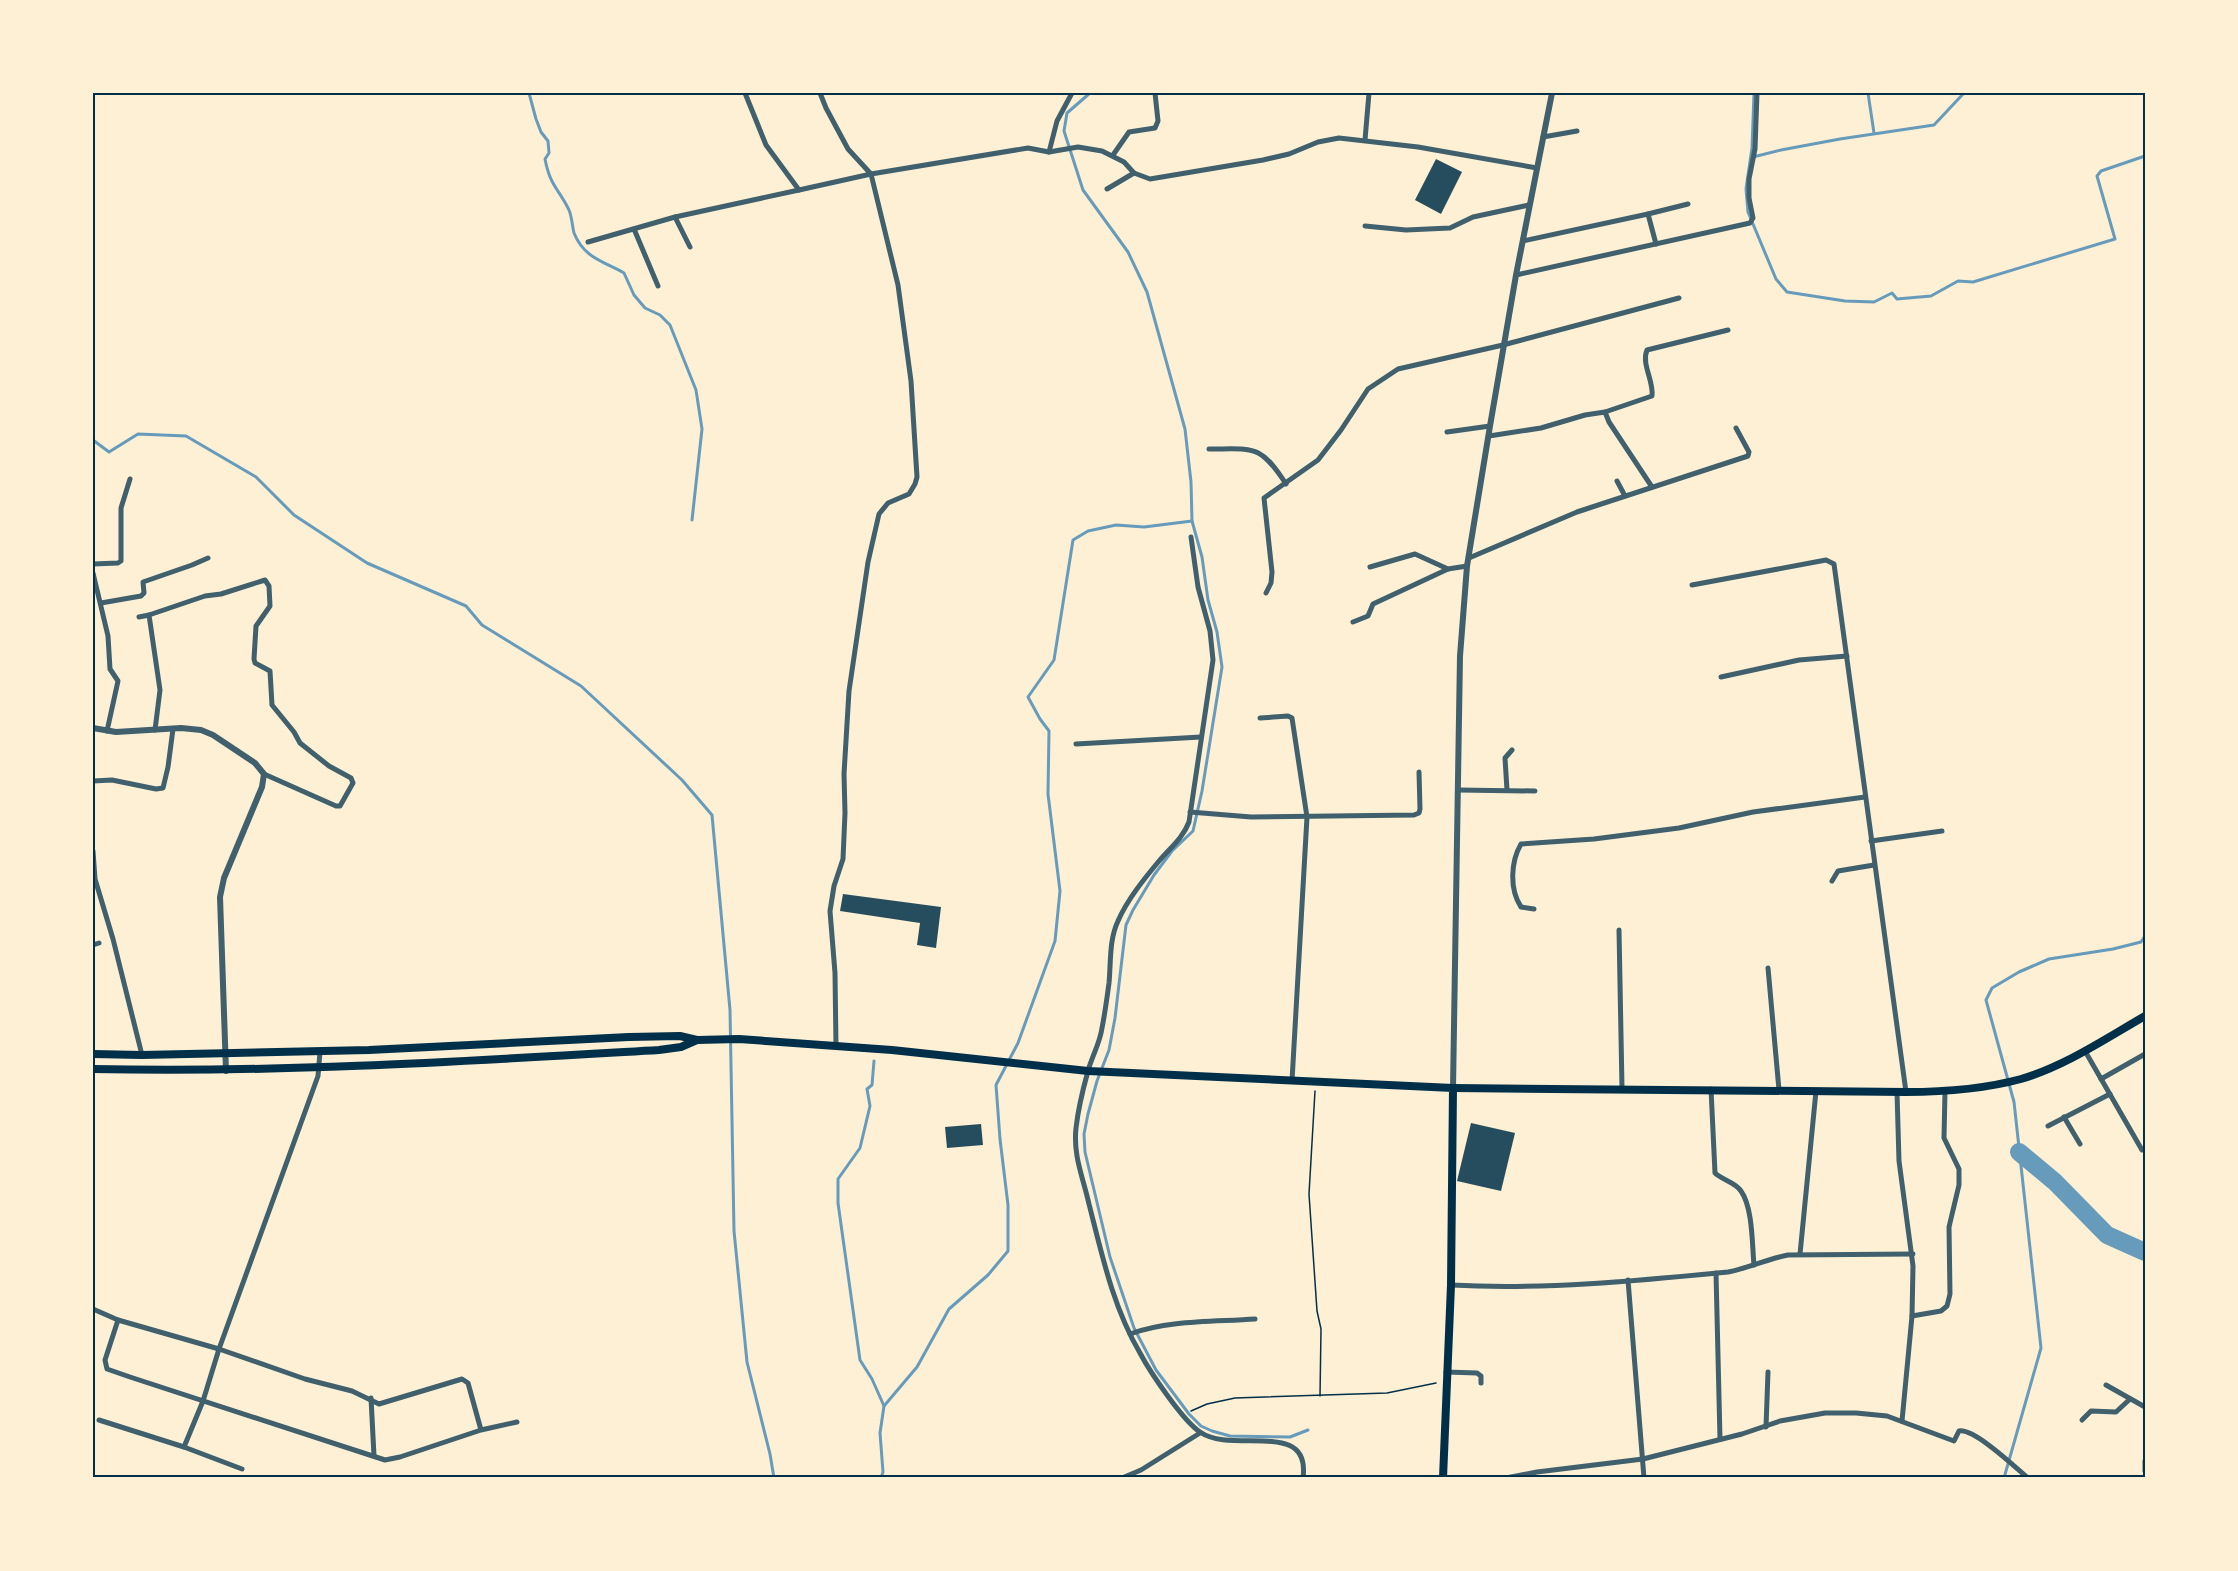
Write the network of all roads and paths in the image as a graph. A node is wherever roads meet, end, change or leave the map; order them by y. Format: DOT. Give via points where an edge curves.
graph roads {
  1 [pos="745,93"];
  2 [pos="820,93"];
  3 [pos="1072,93"];
  4 [pos="1155,93"];
  5 [pos="1369,93"];
  6 [pos="1552,93"];
  7 [pos="1757,93"];
  8 [pos="1577,131"];
  9 [pos="1543,137"];
  10 [pos="1365,140"];
  11 [pos="1049,152"];
  12 [pos="1113,155"];
  13 [pos="1537,168"];
  14 [pos="1134,173"];
  15 [pos="872,174"];
  16 [pos="1107,189"];
  17 [pos="799,190"];
  18 [pos="1689,204"];
  19 [pos="1529,205"];
  20 [pos="1648,214"];
  21 [pos="675,217"];
  22 [pos="1365,226"];
  23 [pos="634,229"];
  24 [pos="1523,241"];
  25 [pos="588,242"];
  26 [pos="1656,244"];
  27 [pos="690,247"];
  28 [pos="1516,275"];
  29 [pos="658,285"];
  30 [pos="1679,298"];
  31 [pos="1728,330"];
  32 [pos="1503,345"];
  33 [pos="1605,412"];
  34 [pos="1490,426"];
  35 [pos="1736,428"];
  36 [pos="1447,432"];
  37 [pos="1489,436"];
  38 [pos="1209,449"];
  39 [pos="130,478"];
  40 [pos="1617,481"];
  41 [pos="1286,484"];
  42 [pos="1652,487"];
  43 [pos="1625,496"];
  44 [pos="1191,537"];
  45 [pos="207,558"];
  46 [pos="1468,562"];
  47 [pos="93,564"];
  48 [pos="1370,567"];
  49 [pos="1448,569"];
  50 [pos="93,573"];
  51 [pos="1692,585"];
  52 [pos="95,587"];
  53 [pos="1266,593"];
  54 [pos="101,603"];
  55 [pos="149,615"];
  56 [pos="139,617"];
  57 [pos="1353,622"];
  58 [pos="1847,656"];
  59 [pos="1721,677"];
  60 [pos="1260,718"];
  61 [pos="93,728"];
  62 [pos="173,729"];
  63 [pos="155,730"];
  64 [pos="107,731"];
  65 [pos="1201,737"];
  66 [pos="1076,744"];
  67 [pos="1512,750"];
  68 [pos="1419,772"];
  69 [pos="264,774"];
  70 [pos="93,781"];
  71 [pos="1458,790"];
  72 [pos="1507,790"];
  73 [pos="1535,791"];
  74 [pos="1865,797"];
  75 [pos="1192,812"];
  76 [pos="1307,816"];
  77 [pos="1942,831"];
  78 [pos="1871,841"];
  79 [pos="93,851"];
  80 [pos="1874,865"];
  81 [pos="1832,881"];
  82 [pos="1534,909"];
  83 [pos="1619,930"];
  84 [pos="1768,968"];
  85 [pos="2145,1016"];
  86 [pos="697,1040"];
  87 [pos="836,1046"];
  88 [pos="2085,1051"];
  89 [pos="320,1052"];
  90 [pos="226,1053"];
  91 [pos="93,1054"];
  92 [pos="2145,1054"];
  93 [pos="142,1055"];
  94 [pos="320,1067"];
  95 [pos="93,1069"];
  96 [pos="226,1071"];
  97 [pos="1091,1071"];
  98 [pos="2101,1078"];
  99 [pos="1292,1081"];
  100 [pos="1315,1082"];
  101 [pos="1453,1088"];
  102 [pos="1622,1088"];
  103 [pos="1711,1089"];
  104 [pos="1779,1090"];
  105 [pos="1816,1091"];
  106 [pos="1945,1091"];
  107 [pos="1901,1092"];
  108 [pos="2110,1094"];
  109 [pos="2064,1117"];
  110 [pos="2048,1126"];
  111 [pos="2080,1144"];
  112 [pos="2142,1150"];
  113 [pos="1800,1254"];
  114 [pos="1912,1254"];
  115 [pos="1754,1265"];
  116 [pos="1716,1273"];
  117 [pos="1628,1280"];
  118 [pos="1451,1285"];
  119 [pos="93,1309"];
  120 [pos="1912,1316"];
  121 [pos="1255,1319"];
  122 [pos="118,1320"];
  123 [pos="1131,1333"];
  124 [pos="219,1349"];
  125 [pos="1446,1371"];
  126 [pos="1768,1372"];
  127 [pos="1446,1381"];
  128 [pos="1481,1383"];
  129 [pos="2106,1385"];
  130 [pos="1320,1396"];
  131 [pos="371,1398"];
  132 [pos="2130,1399"];
  133 [pos="202,1401"];
  134 [pos="2145,1407"];
  135 [pos="1187,1413"];
  136 [pos="99,1420"];
  137 [pos="2082,1420"];
  138 [pos="1902,1421"];
  139 [pos="517,1422"];
  140 [pos="1766,1427"];
  141 [pos="481,1430"];
  142 [pos="1200,1433"];
  143 [pos="1720,1439"];
  144 [pos="184,1447"];
  145 [pos="374,1456"];
  146 [pos="1643,1460"];
  147 [pos="2145,1461"];
  148 [pos="242,1469"];
  149 [pos="2145,1471"];
  150 [pos="1122,1478"];
  151 [pos="1303,1478"];
  152 [pos="1443,1478"];
  153 [pos="1506,1478"];
  154 [pos="1644,1478"];
  155 [pos="2028,1478"];
  1 -- 17 [label="street" via="766,145"];
  2 -- 15 [label="street" via="848,149"];
  3 -- 11 [label="street" via="1057,121"];
  4 -- 12 [label="street" via="1155,128 1129,132"];
  5 -- 10 [label="street"];
  6 -- 9 [label="street"];
  7 -- 26 [label="street" via="1755,148 1749,178 1753,218 1750,223"];
  8 -- 9 [label="street"];
  9 -- 13 [label="street"];
  10 -- 13 [label="street"];
  10 -- 14 [label="street" via="1329,139 1289,154 1173,176 1150,179"];
  11 -- 12 [label="street" via="1087,147"];
  11 -- 15 [label="street" via="1028,147"];
  12 -- 14 [label="street"];
  13 -- 19 [label="street"];
  14 -- 16 [label="street"];
  15 -- 17 [label="street"];
  15 -- 87 [label="street" via="898,285 911,381 917,477 909,494 888,502 879,514 849,691 843,860 830,911"];
  17 -- 21 [label="street"];
  18 -- 20 [label="street"];
  19 -- 22 [label="street" via="1473,216 1450,228 1406,230"];
  19 -- 24 [label="street"];
  20 -- 24 [label="street"];
  20 -- 26 [label="street"];
  21 -- 23 [label="street"];
  21 -- 27 [label="street"];
  23 -- 25 [label="street"];
  23 -- 29 [label="street"];
  24 -- 28 [label="street"];
  26 -- 28 [label="street"];
  28 -- 32 [label="street"];
  30 -- 32 [label="street"];
  31 -- 33 [label="street" via="1647,350 1652,396"];
  32 -- 34 [label="street"];
  32 -- 41 [label="street" via="1409,365 1386,375 1368,388 1324,454"];
  33 -- 37 [label="street"];
  33 -- 42 [label="street"];
  34 -- 36 [label="street"];
  34 -- 37 [label="street"];
  35 -- 42 [label="street" via="1748,456"];
  37 -- 46 [label="street"];
  38 -- 41 [label="street" via="1261,452"];
  39 -- 47 [label="street" via="121,508 121,561"];
  40 -- 43 [label="street"];
  41 -- 53 [label="street" via="1264,498 1272,572"];
  42 -- 43 [label="street"];
  43 -- 46 [label="street" via="1577,512"];
  44 -- 65 [label="street" via="1213,660"];
  45 -- 54 [label="street" via="143,582 141,596"];
  46 -- 49 [label="street"];
  46 -- 71 [label="street" via="1460,656"];
  48 -- 49 [label="street" via="1415,554"];
  49 -- 57 [label="street" via="1372,604 1368,616"];
  50 -- 52 [label="street"];
  51 -- 58 [label="street" via="1830,560 1835,569"];
  52 -- 54 [label="street"];
  54 -- 64 [label="street" via="110,669 118,681"];
  55 -- 56 [label="street"];
  55 -- 63 [label="street" via="160,690"];
  55 -- 69 [label="street" via="267,581 270,606 256,626 254,659 270,670 272,705 300,743 353,783 340,806 336,806"];
  58 -- 59 [label="street" via="1799,660"];
  58 -- 74 [label="street"];
  60 -- 76 [label="street" via="1292,718"];
  61 -- 64 [label="street"];
  62 -- 63 [label="street"];
  62 -- 69 [label="street" via="193,728 213,735 255,763"];
  62 -- 70 [label="street" via="163,788"];
  63 -- 64 [label="street"];
  65 -- 66 [label="street"];
  65 -- 75 [label="street"];
  67 -- 72 [label="street" via="1505,758"];
  68 -- 76 [label="street" via="1417,815"];
  69 -- 90 [label="street" via="221,890"];
  71 -- 72 [label="street"];
  71 -- 101 [label="street"];
  72 -- 73 [label="street"];
  74 -- 78 [label="street"];
  74 -- 82 [label="street" via="1764,810 1679,828 1521,844 1514,856 1516,900 1521,907"];
  75 -- 76 [label="street"];
  75 -- 97 [label="street" via="1179,840 1159,860 1118,921 1102,1031"];
  76 -- 99 [label="street"];
  77 -- 78 [label="street"];
  78 -- 80 [label="street"];
  79 -- 93 [label="street" via="95,879"];
  80 -- 81 [label="street" via="1838,871"];
  80 -- 107 [label="street"];
  83 -- 102 [label="street"];
  84 -- 104 [label="street"];
  85 -- 88 [label="main road"];
  86 -- 87 [label="main road"];
  86 -- 89 [label="main road" via="680,1036 629,1037"];
  86 -- 94 [label="main road" via="659,1050"];
  87 -- 97 [label="main road"];
  88 -- 98 [label="street"];
  88 -- 106 [label="main road" via="2021,1078"];
  89 -- 90 [label="main road"];
  89 -- 94 [label="street"];
  90 -- 93 [label="main road"];
  90 -- 96 [label="street"];
  91 -- 93 [label="main road"];
  92 -- 98 [label="street"];
  94 -- 96 [label="main road"];
  94 -- 124 [label="street"];
  95 -- 96 [label="main road"];
  97 -- 99 [label="main road"];
  97 -- 123 [label="street" via="1076,1127 1076,1158 1109,1283"];
  98 -- 108 [label="street"];
  99 -- 100 [label="main road"];
  100 -- 101 [label="main road"];
  100 -- 130 [label="path" via="1309,1185 1321,1329"];
  101 -- 102 [label="main road"];
  101 -- 118 [label="main road"];
  102 -- 103 [label="main road"];
  103 -- 104 [label="main road"];
  103 -- 115 [label="street" via="1714,1173 1741,1190 1746,1201"];
  104 -- 105 [label="main road"];
  105 -- 107 [label="main road"];
  105 -- 113 [label="street"];
  106 -- 107 [label="main road"];
  106 -- 120 [label="street" via="1944,1138 1959,1169 1949,1227 1950,1294 1941,1311"];
  107 -- 114 [label="street" via="1899,1161"];
  108 -- 109 [label="street"];
  108 -- 112 [label="street"];
  109 -- 110 [label="street"];
  109 -- 111 [label="street"];
  113 -- 114 [label="street"];
  113 -- 115 [label="street"];
  114 -- 120 [label="street"];
  115 -- 116 [label="street"];
  116 -- 117 [label="street"];
  116 -- 143 [label="street"];
  117 -- 118 [label="street"];
  117 -- 146 [label="street"];
  118 -- 125 [label="main road"];
  119 -- 122 [label="street"];
  120 -- 138 [label="street"];
  121 -- 123 [label="street"];
  122 -- 124 [label="street"];
  122 -- 133 [label="street" via="104,1362 107,1369"];
  123 -- 135 [label="street" via="1140,1354"];
  124 -- 131 [label="street"];
  124 -- 133 [label="street"];
  125 -- 127 [label="main road"];
  125 -- 128 [label="street" via="1477,1373"];
  126 -- 140 [label="street"];
  127 -- 130 [label="path" via="1387,1393"];
  127 -- 152 [label="main road"];
  129 -- 132 [label="street"];
  130 -- 135 [label="path" via="1234,1398"];
  131 -- 141 [label="street" via="381,1404 462,1379 468,1383"];
  131 -- 145 [label="street"];
  132 -- 134 [label="street"];
  132 -- 137 [label="street" via="2116,1412 2091,1411"];
  133 -- 144 [label="street"];
  133 -- 145 [label="street"];
  135 -- 142 [label="street"];
  136 -- 144 [label="street"];
  138 -- 140 [label="street" via="1872,1414 1826,1413 1795,1417"];
  138 -- 155 [label="street" via="1954,1441 1959,1431 1966,1431"];
  139 -- 141 [label="street"];
  140 -- 143 [label="street"];
  141 -- 145 [label="street" via="393,1459"];
  142 -- 150 [label="street"];
  142 -- 151 [label="street" via="1229,1441 1288,1443 1303,1459"];
  143 -- 146 [label="street"];
  144 -- 148 [label="street"];
  146 -- 153 [label="street"];
  146 -- 154 [label="street"];
  147 -- 149 [label="street"];
}
